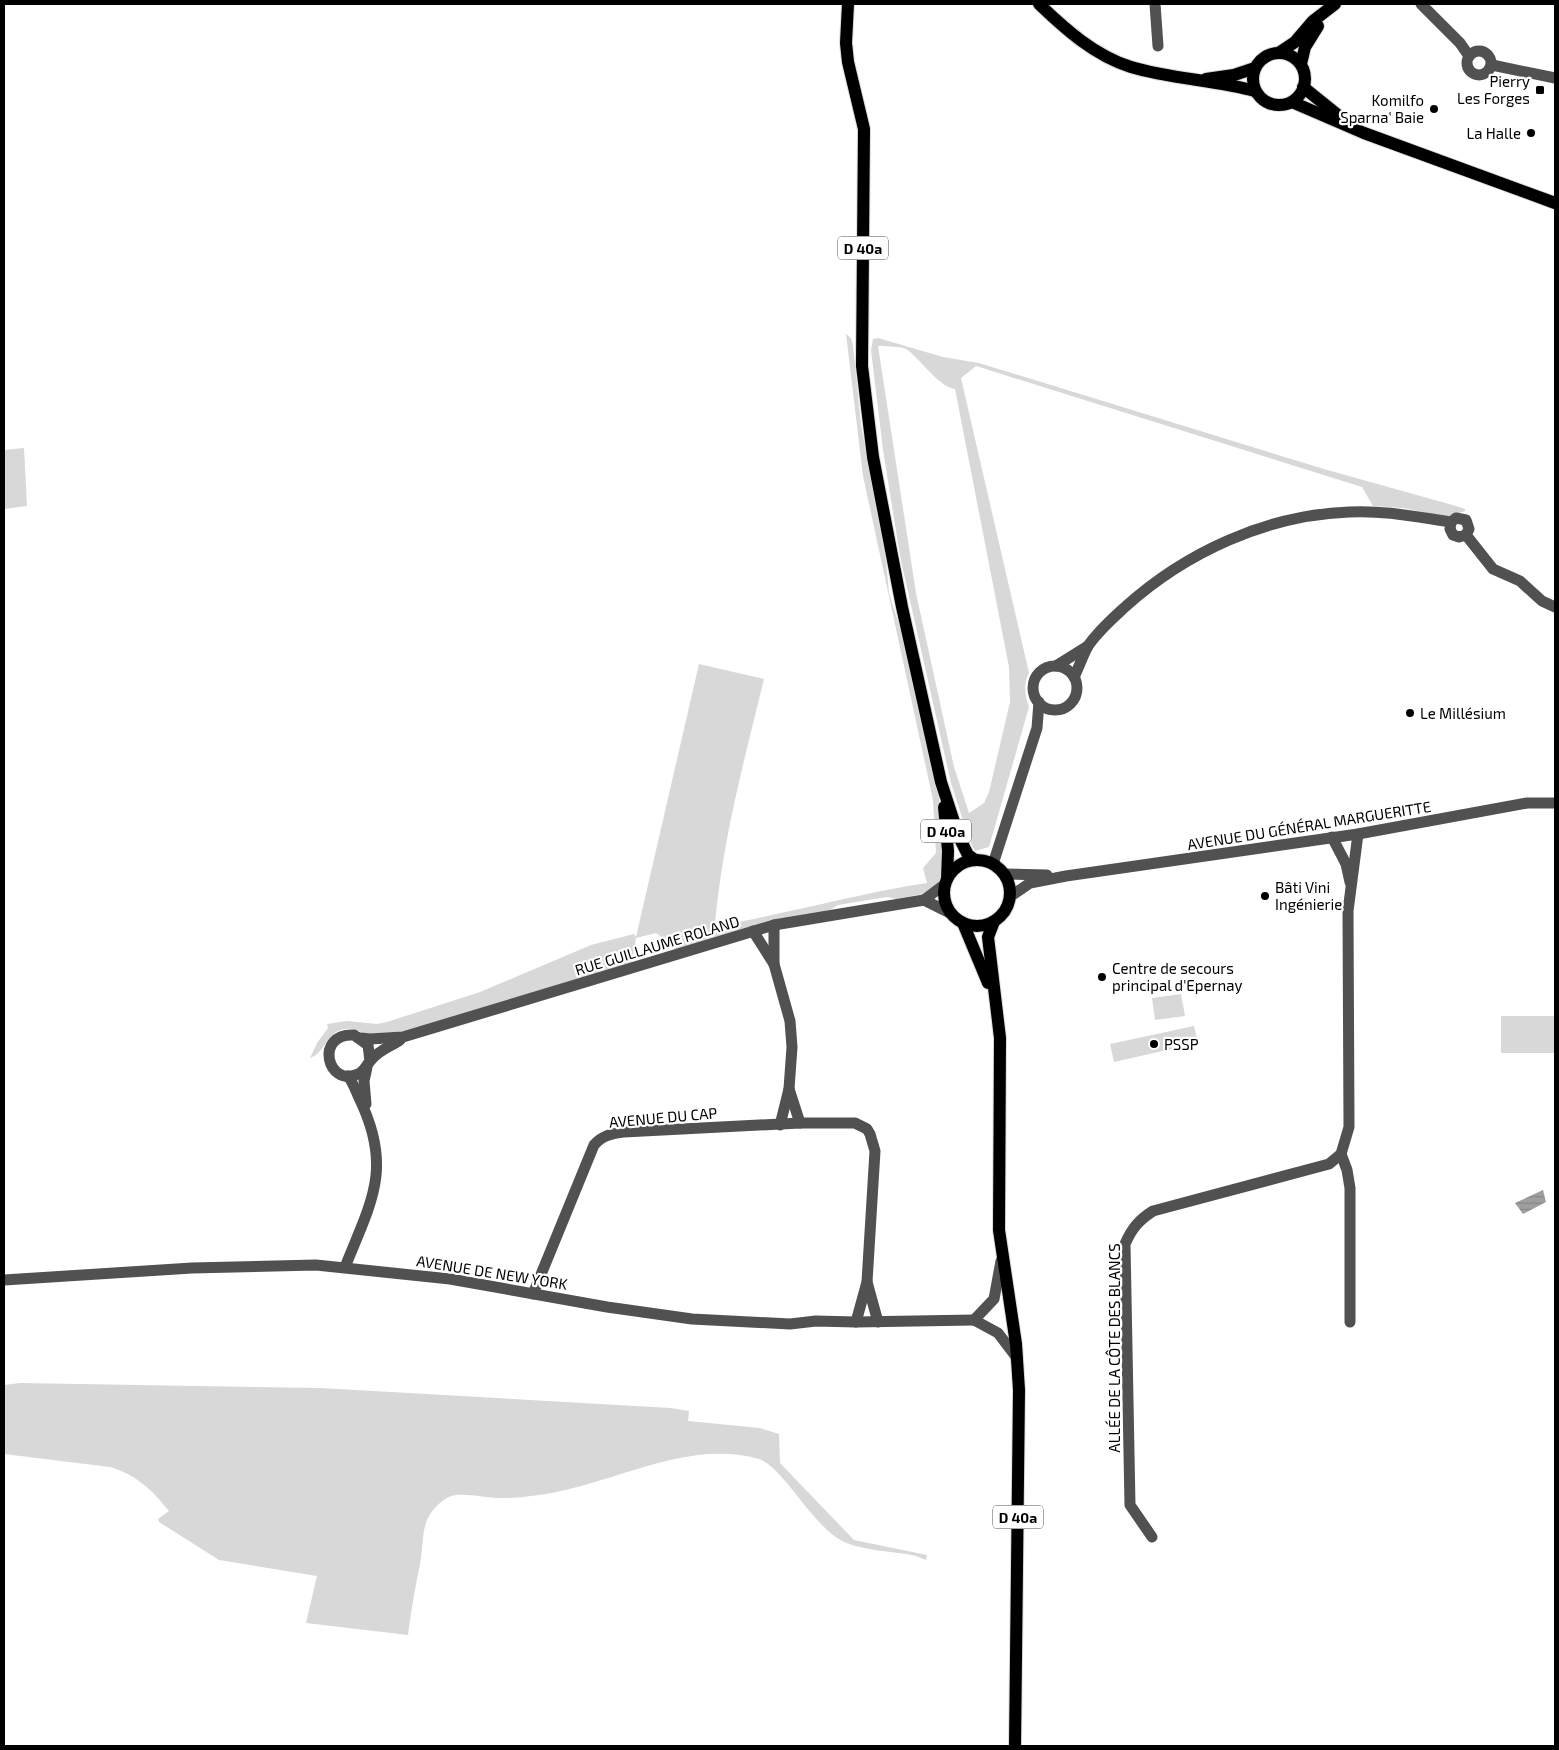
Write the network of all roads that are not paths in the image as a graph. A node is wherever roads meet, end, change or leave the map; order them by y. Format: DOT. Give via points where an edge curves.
graph roads {
  1 [pos="848,4"];
  2 [pos="1039,4"];
  3 [pos="1156,4"];
  4 [pos="1421,4"];
  5 [pos="1333,6"];
  6 [pos="1158,46"];
  7 [pos="1280,52"];
  8 [pos="1469,56"];
  9 [pos="1301,64"];
  10 [pos="1492,65"];
  11 [pos="1254,68"];
  12 [pos="1555,78"];
  13 [pos="1195,80"];
  14 [pos="1303,87"];
  15 [pos="1256,92"];
  16 [pos="1292,102"];
  17 [pos="1364,133"];
  18 [pos="1555,203"];
  19 [pos="1555,607"];
  20 [pos="1088,646"];
  21 [pos="1056,666"];
  22 [pos="1074,677"];
  23 [pos="1038,702"];
  24 [pos="1058,710"];
  25 [pos="1037,728"];
  26 [pos="941,782"];
  27 [pos="1555,803"];
  28 [pos="1358,834"];
  29 [pos="1332,838"];
  30 [pos="975,860"];
  31 [pos="993,864"];
  32 [pos="1005,874"];
  33 [pos="1066,876"];
  34 [pos="946,882"];
  35 [pos="1351,886"];
  36 [pos="1011,896"];
  37 [pos="924,900"];
  38 [pos="950,914"];
  39 [pos="963,923"];
  40 [pos="993,924"];
  41 [pos="774,925"];
  42 [pos="753,931"];
  43 [pos="774,964"];
  44 [pos="994,999"];
  45 [pos="403,1037"];
  46 [pos="360,1038"];
  47 [pos="368,1064"];
  48 [pos="348,1076"];
  49 [pos="789,1089"];
  50 [pos="366,1108"];
  51 [pos="800,1123"];
  52 [pos="780,1125"];
  53 [pos="1341,1154"];
  54 [pos="1002,1257"];
  55 [pos="345,1267"];
  56 [pos="4,1280"];
  57 [pos="867,1282"];
  58 [pos="534,1294"];
  59 [pos="974,1320"];
  60 [pos="856,1322"];
  61 [pos="878,1322"];
  62 [pos="1350,1322"];
  63 [pos="1017,1358"];
  64 [pos="1152,1537"];
  65 [pos="1015,1746"];
  1 -- 26 [label="main road, D 40a" via="848,62 864,129 861,332 865,394 879,493"];
  2 -- 13 [label="main road" via="1104,55 1129,66"];
  3 -- 6 [label="street"];
  4 -- 8 [label="street"];
  5 -- 7 [label="main road"];
  5 -- 9 [label="main road" via="1310,37"];
  7 -- 9 [label="main road" via="1294,57"];
  7 -- 11 [label="main road" via="1265,56"];
  8 -- 10 [label="street" via="1476,51 1485,52 1490,56"];
  8 -- 10 [label="street" via="1467,64 1473,74 1485,74"];
  9 -- 14 [label="main road" via="1306,80"];
  10 -- 12 [label="street"];
  11 -- 13 [label="main road" via="1234,75"];
  11 -- 15 [label="main road" via="1252,76"];
  13 -- 15 [label="main road"];
  14 -- 16 [label="main road"];
  14 -- 17 [label="main road"];
  15 -- 16 [label="main road" via="1276,105"];
  16 -- 17 [label="main road"];
  17 -- 18 [label="main road"];
  19 -- 20 [label="street" via="1542,601 1520,582 1493,569 1466,535 1453,535 1451,522 1396,513 1347,512 1263,526 1222,542 1139,594 1108,622"];
  20 -- 21 [label="street"];
  20 -- 22 [label="street"];
  21 -- 22 [label="street"];
  21 -- 23 [label="street" via="1038,675 1033,689"];
  22 -- 24 [label="street" via="1075,698 1071,704"];
  23 -- 24 [label="street"];
  23 -- 25 [label="street"];
  24 -- 25 [label="street"];
  25 -- 31 [label="street"];
  26 -- 30 [label="main road, D 40a" via="959,837 968,855"];
  26 -- 34 [label="main road, D 40a" via="948,851"];
  27 -- 28 [label="street, AVENUE DU GÉNÉRAL MARGUERITTE" via="1527,803"];
  28 -- 29 [label="street, AVENUE DU GÉNÉRAL MARGUERITTE"];
  28 -- 35 [label="street"];
  29 -- 33 [label="street, AVENUE DU GÉNÉRAL MARGUERITTE"];
  29 -- 35 [label="street" via="1346,864"];
  30 -- 31 [label="main road"];
  30 -- 34 [label="main road" via="960,864"];
  31 -- 32 [label="main road"];
  32 -- 33 [label="street, AVENUE DU GÉNÉRAL MARGUERITTE"];
  32 -- 36 [label="main road"];
  33 -- 36 [label="street, AVENUE DU GÉNÉRAL MARGUERITTE" via="1030,883"];
  34 -- 37 [label="street"];
  34 -- 38 [label="main road" via="944,895"];
  35 -- 53 [label="street" via="1348,911 1349,1128"];
  36 -- 40 [label="main road" via="1006,911"];
  37 -- 38 [label="street"];
  37 -- 41 [label="street, RUE GUILLAUME ROLAND"];
  38 -- 39 [label="main road"];
  39 -- 40 [label="main road" via="974,927"];
  39 -- 44 [label="main road, D 40a"];
  40 -- 44 [label="main road, D 40a" via="988,936"];
  41 -- 42 [label="street, RUE GUILLAUME ROLAND"];
  41 -- 43 [label="street"];
  42 -- 43 [label="street"];
  42 -- 45 [label="street, RUE GUILLAUME ROLAND"];
  43 -- 49 [label="street" via="790,1021"];
  44 -- 54 [label="main road, D 40a" via="1000,1038 998,1200"];
  45 -- 46 [label="street, RUE GUILLAUME ROLAND"];
  45 -- 47 [label="street, RUE GUILLAUME ROLAND" via="384,1048"];
  46 -- 47 [label="street" via="368,1045"];
  46 -- 48 [label="street" via="347,1034 340,1036 329,1051 333,1068"];
  47 -- 48 [label="street" via="356,1075"];
  47 -- 50 [label="street" via="364,1081"];
  48 -- 50 [label="street"];
  49 -- 51 [label="street"];
  49 -- 52 [label="street"];
  50 -- 55 [label="street" via="377,1148 378,1170 374,1195"];
  51 -- 52 [label="street, AVENUE DU CAP"];
  51 -- 57 [label="street, AVENUE DU CAP" via="855,1123 867,1129 874,1141"];
  52 -- 58 [label="street, AVENUE DU CAP" via="624,1132 601,1138 594,1145"];
  53 -- 62 [label="street" via="1350,1188"];
  53 -- 64 [label="street, ALLÉE DE LA CÔTE DES BLANCS" via="1329,1164 1153,1210 1130,1230 1125,1244 1130,1505"];
  54 -- 59 [label="street" via="994,1299"];
  54 -- 63 [label="main road, D 40a"];
  55 -- 56 [label="street, AVENUE DE NEW YORK" via="192,1268"];
  55 -- 58 [label="street, AVENUE DE NEW YORK" via="450,1279"];
  57 -- 60 [label="street"];
  57 -- 61 [label="street"];
  58 -- 60 [label="street, AVENUE DE NEW YORK" via="692,1319 790,1324"];
  59 -- 61 [label="street, AVENUE DE NEW YORK"];
  59 -- 63 [label="street" via="998,1333"];
  60 -- 61 [label="street, AVENUE DE NEW YORK"];
  63 -- 65 [label="main road, D 40a"];
}
